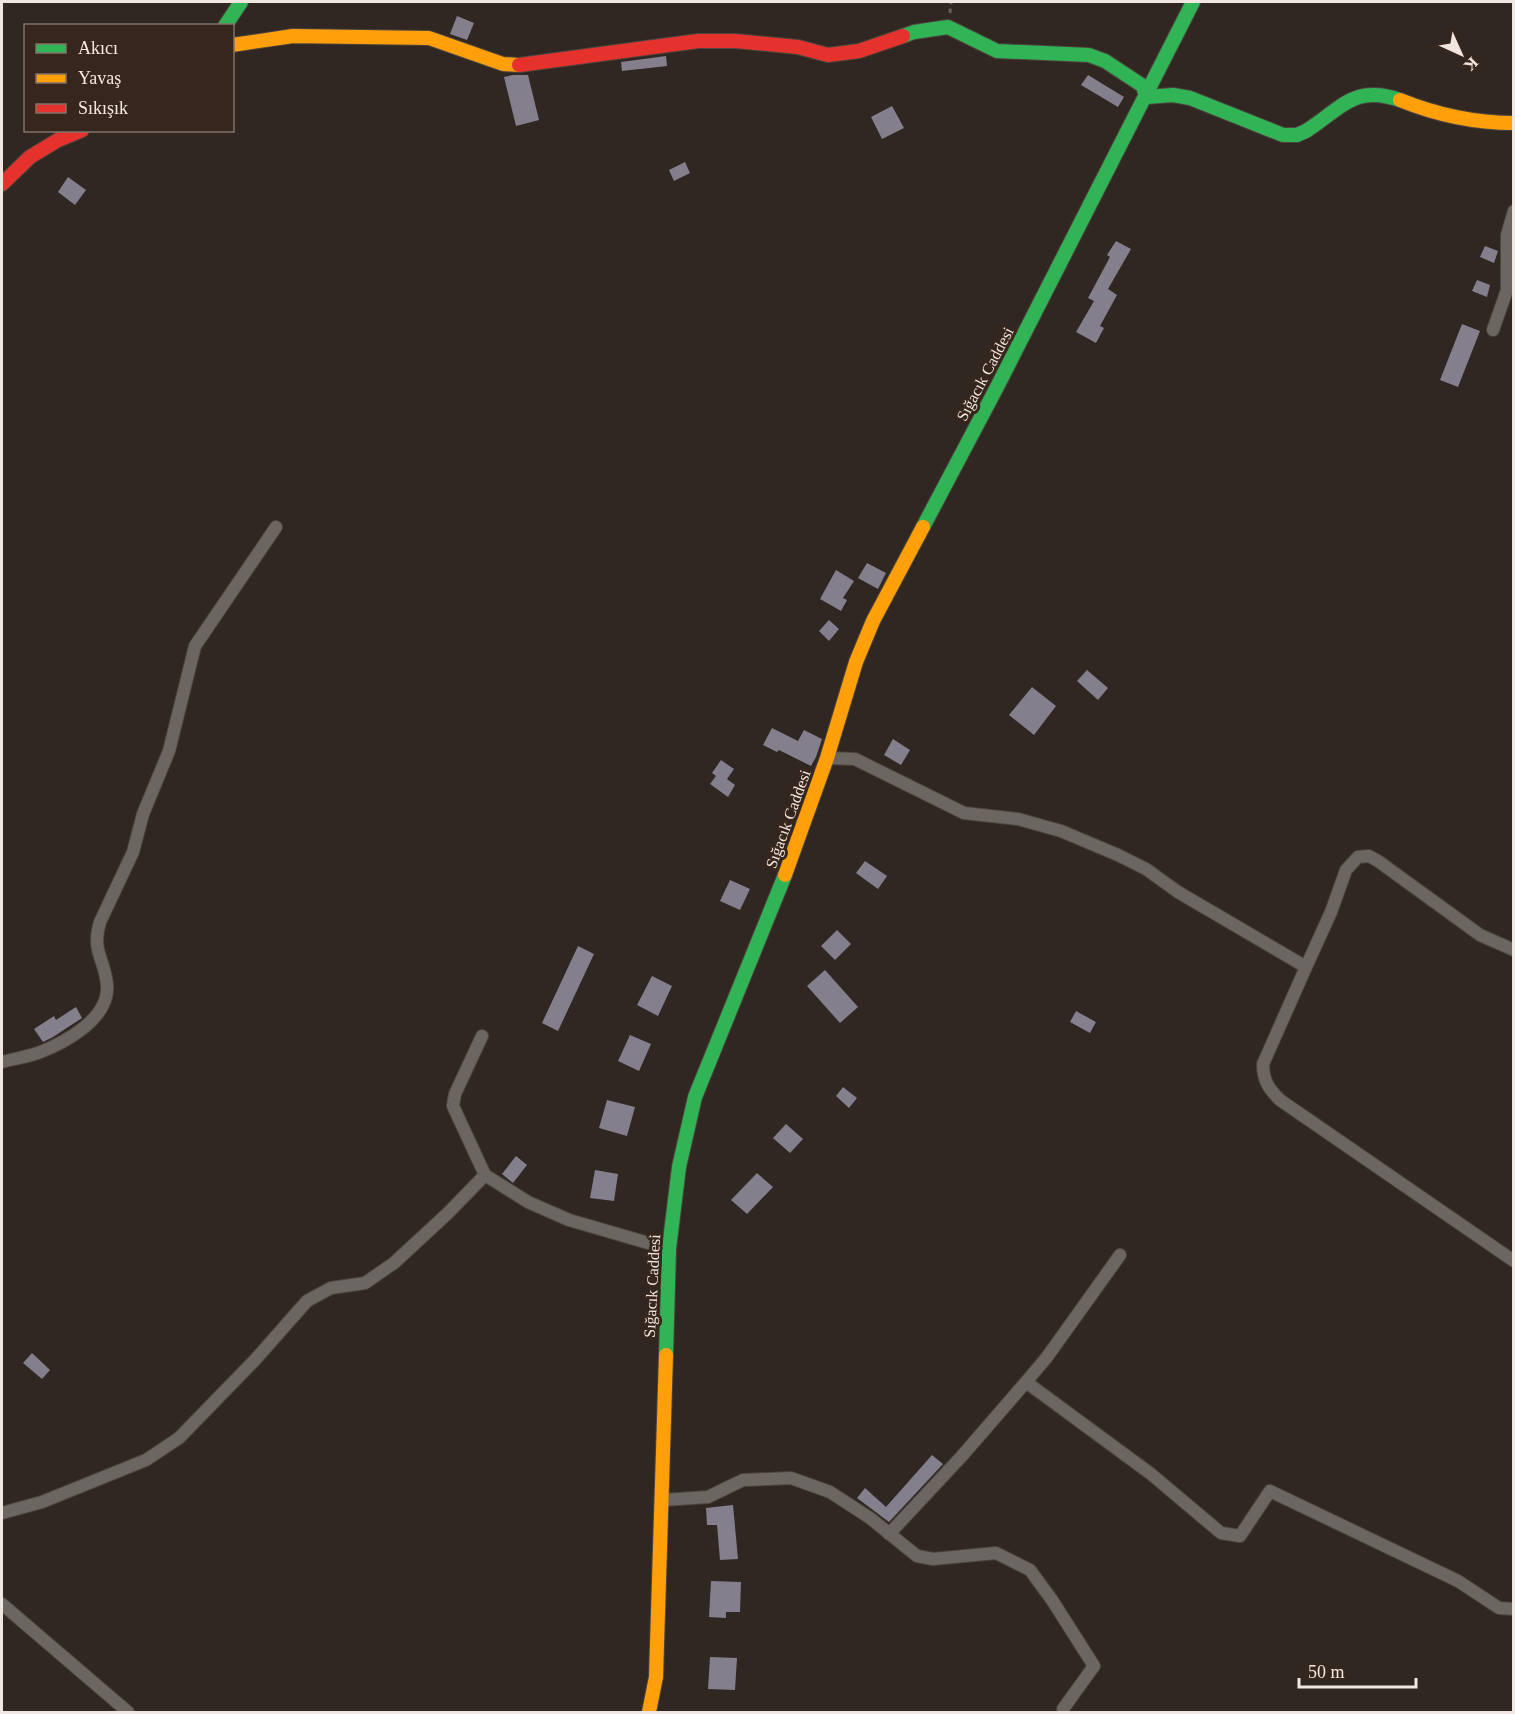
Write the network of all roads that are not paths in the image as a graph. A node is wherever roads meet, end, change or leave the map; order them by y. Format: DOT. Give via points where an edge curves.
graph roads {
  1 [pos="241,2"];
  2 [pos="1193,2"];
  3 [pos="226,24"];
  4 [pos="234,45"];
  5 [pos="1146,96"];
  6 [pos="1514,123"];
  7 [pos="77,132"];
  8 [pos="2,184"];
  9 [pos="1514,211"];
  10 [pos="1493,330"];
  11 [pos="276,527"];
  12 [pos="827,758"];
  13 [pos="1514,950"];
  14 [pos="1306,967"];
  15 [pos="482,1036"];
  16 [pos="2,1062"];
  17 [pos="485,1175"];
  18 [pos="669,1249"];
  19 [pos="1120,1255"];
  20 [pos="1514,1261"];
  21 [pos="1026,1382"];
  22 [pos="663,1500"];
  23 [pos="2,1514"];
  24 [pos="889,1534"];
  25 [pos="2,1604"];
  26 [pos="1514,1609"];
  27 [pos="1063,1709"];
  28 [pos="128,1713"];
  29 [pos="649,1713"];
  1 -- 3 [label="main road"];
  2 -- 5 [label="main road, Sığacık Caddesi"];
  4 -- 5 [label="main road" via="293,36 429,38 503,64 521,65 698,41 798,47 828,55 859,51 914,33 948,27 997,51 1089,55 1143,86"];
  5 -- 6 [label="main road" via="1175,95 1292,137 1366,94 1494,124"];
  5 -- 12 [label="main road, Sığacık Caddesi" via="873,621 856,662"];
  7 -- 8 [label="main road" via="30,158"];
  9 -- 10 [label="street" via="1507,235 1507,290"];
  11 -- 16 [label="street" via="195,646 169,751 143,814 133,852 96,933 96,948 108,989 104,1003 96,1017 75,1035 38,1053"];
  12 -- 14 [label="street" via="855,759 964,813 1018,819 1061,831 1118,855"];
  12 -- 18 [label="main road, Sığacık Caddesi" via="778,895 695,1097 679,1167"];
  13 -- 14 [label="street" via="1480,935 1368,856 1358,857 1346,870"];
  14 -- 20 [label="street" via="1263,1064 1263,1077 1269,1089"];
  15 -- 17 [label="street" via="453,1106"];
  17 -- 18 [label="street" via="528,1202 569,1220"];
  17 -- 23 [label="street" via="394,1263 365,1283 331,1288 307,1301 179,1438 146,1460"];
  18 -- 22 [label="main road, Sığacık Caddesi"];
  19 -- 21 [label="street"];
  21 -- 24 [label="street"];
  21 -- 26 [label="street" via="1151,1474 1221,1533 1240,1536 1270,1491 1458,1581 1499,1608"];
  22 -- 24 [label="street" via="708,1497 743,1480 791,1478 830,1492"];
  22 -- 29 [label="main road, Sığacık Caddesi" via="656,1677"];
  24 -- 27 [label="street" via="917,1556 933,1559 996,1553 1030,1570 1094,1666"];
  25 -- 28 [label="street"];
}
